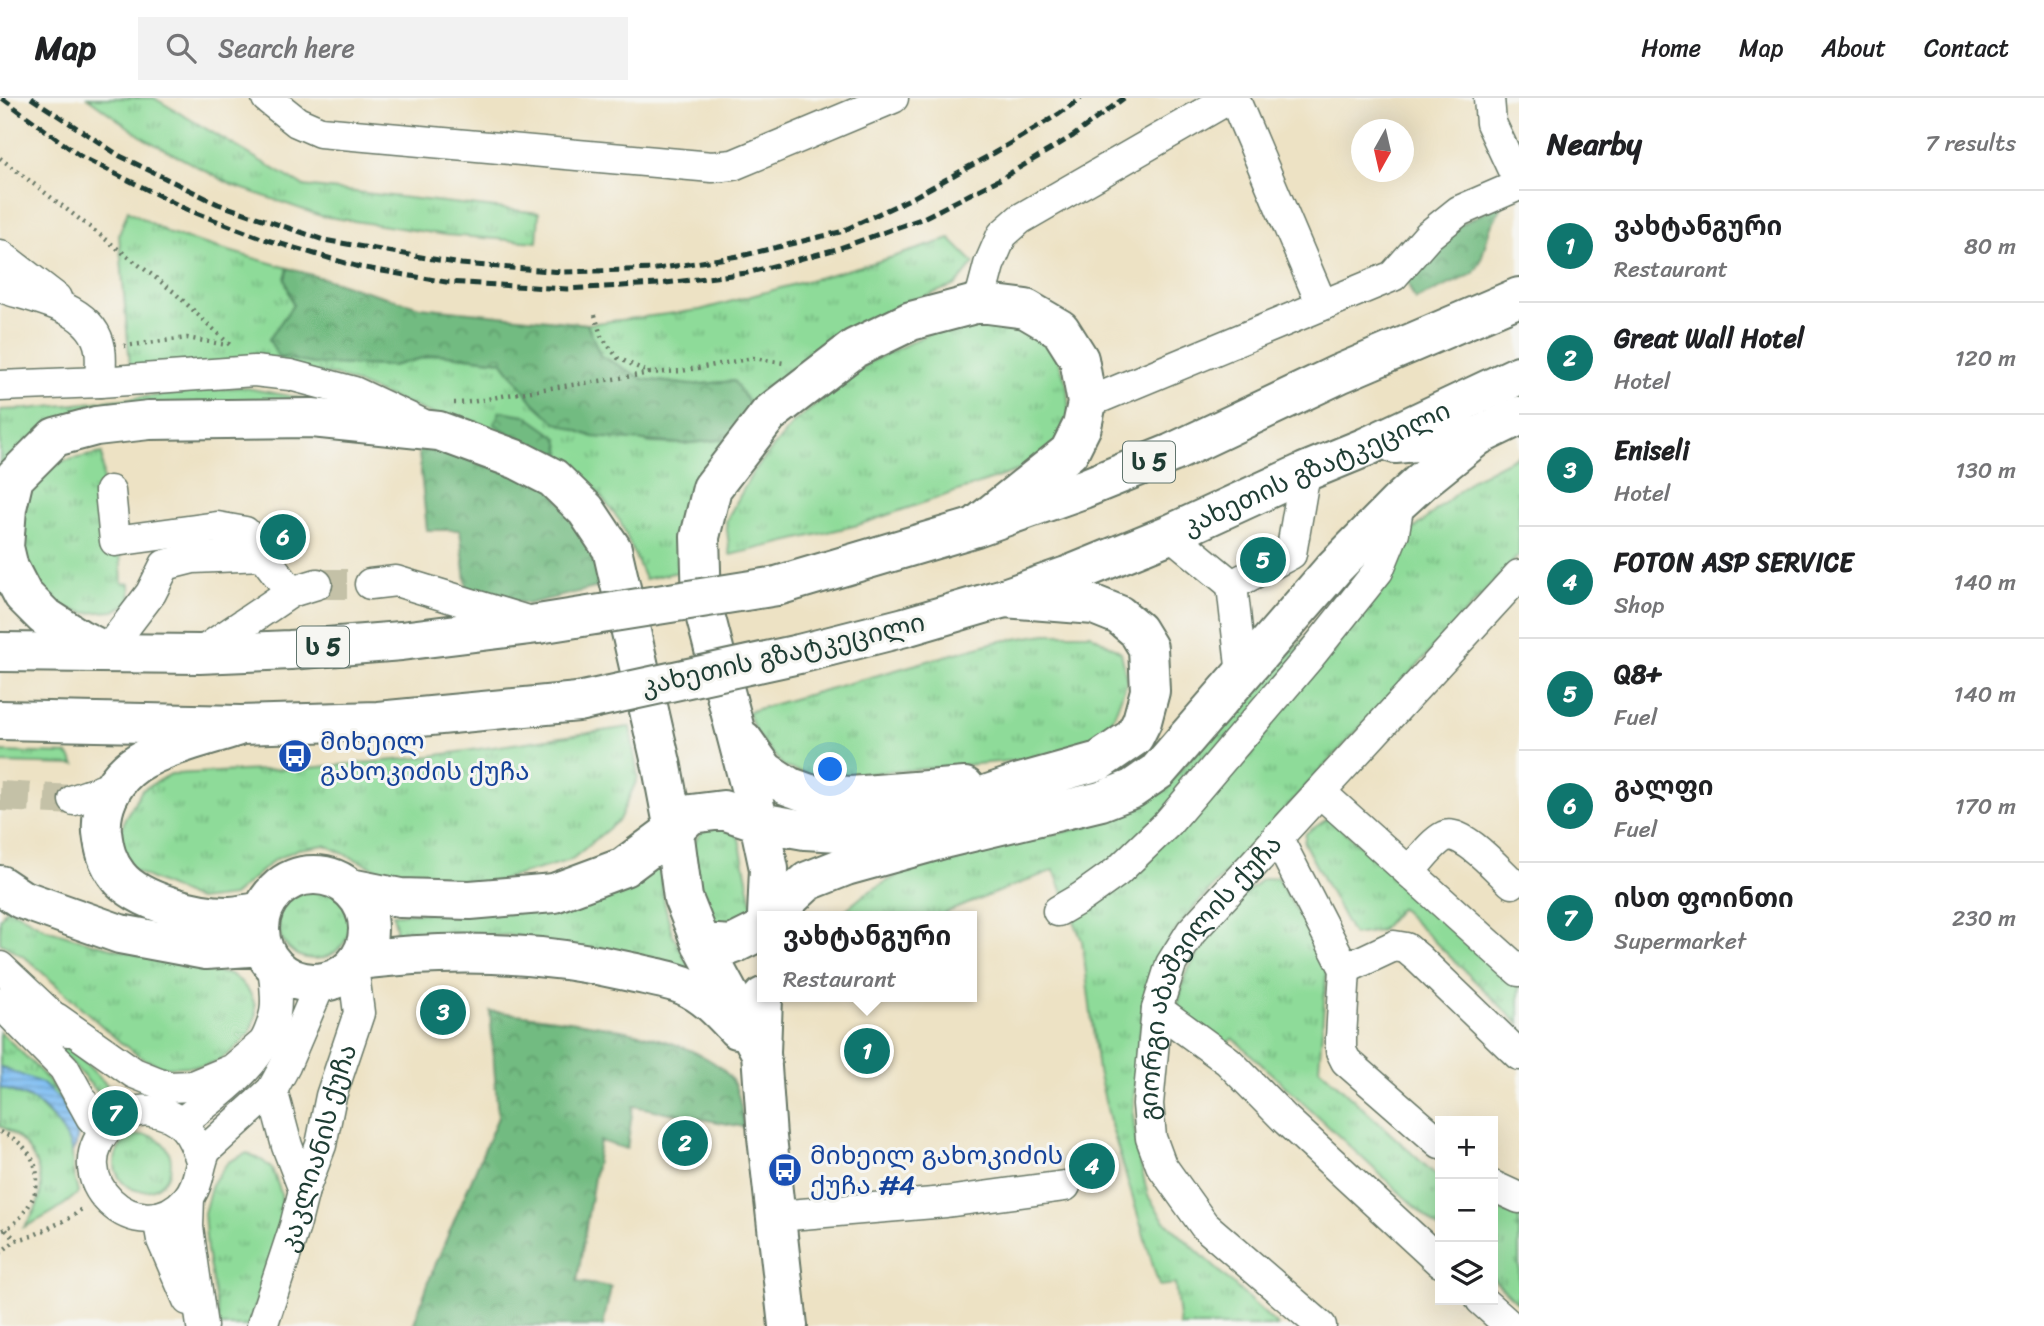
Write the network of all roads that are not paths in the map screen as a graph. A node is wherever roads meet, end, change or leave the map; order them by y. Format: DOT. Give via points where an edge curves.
graph roads {
  1 [pos="267,98"];
  2 [pos="893,98"];
  3 [pos="1232,98"];
  4 [pos="1490,110"];
  5 [pos="1519,184"];
  6 [pos="0,255"];
  7 [pos="0,287"];
  8 [pos="1515,296"];
  9 [pos="979,303"];
  10 [pos="1322,305"];
  11 [pos="73,311"];
  12 [pos="1519,375"];
  13 [pos="100,382"];
  14 [pos="0,386"];
  15 [pos="1087,402"];
  16 [pos="1519,416"];
  17 [pos="439,431"];
  18 [pos="1478,436"];
  19 [pos="1366,447"];
  20 [pos="1305,472"];
  21 [pos="110,491"];
  22 [pos="1399,502"];
  23 [pos="976,527"];
  24 [pos="1170,534"];
  25 [pos="163,535"];
  26 [pos="1291,554"];
  27 [pos="263,555"];
  28 [pos="165,565"];
  29 [pos="1334,568"];
  30 [pos="1519,575"];
  31 [pos="369,584"];
  32 [pos="1232,585"];
  33 [pos="1004,597"];
  34 [pos="538,624"];
  35 [pos="0,652"];
  36 [pos="106,652"];
  37 [pos="199,654"];
  38 [pos="1242,675"];
  39 [pos="0,720"];
  40 [pos="241,725"];
  41 [pos="736,731"];
  42 [pos="1020,783"];
  43 [pos="114,786"];
  44 [pos="1320,792"];
  45 [pos="74,800"];
  46 [pos="760,822"];
  47 [pos="674,830"];
  48 [pos="1277,837"];
  49 [pos="923,846"];
  50 [pos="1409,872"];
  51 [pos="1512,883"];
  52 [pos="0,885"];
  53 [pos="350,888"];
  54 [pos="767,911"];
  55 [pos="778,911"];
  56 [pos="813,911"];
  57 [pos="1058,911"];
  58 [pos="757,932"];
  59 [pos="266,941"];
  60 [pos="701,943"];
  61 [pos="0,967"];
  62 [pos="1345,969"];
  63 [pos="344,970"];
  64 [pos="1519,971"];
  65 [pos="763,1002"];
  66 [pos="773,1002"];
  67 [pos="0,1003"];
  68 [pos="1157,1009"];
  69 [pos="55,1018"];
  70 [pos="266,1041"];
  71 [pos="761,1053"];
  72 [pos="1519,1055"];
  73 [pos="272,1090"];
  74 [pos="173,1119"];
  75 [pos="104,1131"];
  76 [pos="225,1133"];
  77 [pos="1435,1139"];
  78 [pos="287,1146"];
  79 [pos="201,1160"];
  80 [pos="1065,1186"];
  81 [pos="1498,1188"];
  82 [pos="304,1190"];
  83 [pos="189,1197"];
  84 [pos="1519,1198"];
  85 [pos="777,1216"];
  86 [pos="158,1217"];
  87 [pos="1435,1257"];
  88 [pos="1487,1305"];
  89 [pos="201,1326"];
  90 [pos="262,1326"];
  91 [pos="788,1326"];
  92 [pos="1321,1326"];
  93 [pos="1510,1326"];
  1 -- 2 [label="street" via="297,122 320,132 712,167 733,165"];
  3 -- 9 [label="street" via="1020,219 1002,235"];
  3 -- 10 [label="street"];
  4 -- 5 [label="street"];
  5 -- 10 [label="street" via="1458,211 1429,234 1392,276"];
  6 -- 11 [label="street"];
  7 -- 11 [label="street"];
  8 -- 23 [label="main road, ს 5" via="1172,453"];
  9 -- 15 [label="main road" via="1026,309 1060,329 1079,359"];
  9 -- 41 [label="main road" via="911,321 855,348 769,414 712,488 700,537 702,603"];
  10 -- 15 [label="street"];
  11 -- 13 [label="street" via="91,326 100,348"];
  12 -- 19 [label="main road, კახეთის გზატკეცილი"];
  13 -- 14 [label="street"];
  13 -- 17 [label="street" via="254,371 290,375 354,392"];
  15 -- 23 [label="main road" via="1069,452"];
  16 -- 18 [label="main road"];
  17 -- 36 [label="main road" via="312,418 206,418 96,426 55,437 14,478 4,547 23,596 78,638"];
  17 -- 47 [label="main road" via="553,478 586,510 612,549"];
  18 -- 19 [label="main road"];
  18 -- 22 [label="main road"];
  19 -- 20 [label="main road, კახეთის გზატკეცილი"];
  20 -- 24 [label="main road, კახეთის გზატკეცილი"];
  20 -- 26 [label="street"];
  21 -- 25 [label="street" via="115,541"];
  22 -- 29 [label="main road"];
  22 -- 57 [label="street" via="1394,532 1378,571 1311,655 1168,823 1117,872"];
  23 -- 34 [label="main road, ს 5, bridge" via="778,586"];
  24 -- 32 [label="street"];
  24 -- 33 [label="main road, კახეთის გზატკეცილი"];
  25 -- 27 [label="street" via="217,527 245,532"];
  25 -- 28 [label="street"];
  26 -- 29 [label="street"];
  26 -- 32 [label="street"];
  27 -- 28 [label="street" via="193,558"];
  27 -- 37 [label="street" via="304,588"];
  28 -- 36 [label="street" via="151,593"];
  29 -- 38 [label="main road"];
  30 -- 44 [label="street, გიორგი აბაშვილის ქუჩა"];
  31 -- 34 [label="street" via="396,581"];
  32 -- 38 [label="street"];
  33 -- 40 [label="main road, კახეთის გზატკეცილი, bridge" via="799,654 578,702 378,721"];
  33 -- 42 [label="main road" via="1094,606 1119,615 1137,630 1148,649 1150,691 1134,737 1098,761"];
  34 -- 37 [label="main road, ს 5" via="401,641"];
  35 -- 36 [label="main road, ს 5"];
  36 -- 37 [label="main road, ს 5"];
  38 -- 49 [label="main road" via="1158,771 1132,789"];
  39 -- 40 [label="main road, კახეთის გზატკეცილი"];
  40 -- 43 [label="main road" via="156,753 128,770"];
  41 -- 42 [label="main road" via="765,771 810,794 851,796"];
  41 -- 46 [label="main road"];
  42 -- 46 [label="main road" via="913,820 840,832"];
  43 -- 45 [label="street"];
  43 -- 59 [label="main road" via="104,807 102,828 105,854 119,878 152,899 206,915 231,916"];
  44 -- 48 [label="street, გიორგი აბაშვილის ქუჩა"];
  44 -- 50 [label="street"];
  46 -- 47 [label="main road" via="723,810 691,814"];
  46 -- 54 [label="main road" via="769,869"];
  47 -- 53 [label="main road" via="624,867 554,894 470,900 400,898"];
  47 -- 60 [label="main road" via="683,898"];
  48 -- 62 [label="street"];
  48 -- 68 [label="street, გიორგი აბაშვილის ქუჩა" via="1191,932 1171,964"];
  49 -- 55 [label="main road" via="808,881"];
  49 -- 56 [label="main road" via="868,872"];
  50 -- 51 [label="street" via="1446,835 1465,841"];
  50 -- 64 [label="street"];
  52 -- 59 [label="main road" via="22,899 120,934 206,950"];
  53 -- 59 [label="main road" via="318,874 284,884 271,896"];
  53 -- 63 [label="main road" via="368,918 368,936"];
  58 -- 60 [label="main road" via="732,945"];
  59 -- 63 [label="main road" via="287,975 303,982"];
  59 -- 70 [label="street" via="276,1011"];
  60 -- 71 [label="main road"];
  61 -- 69 [label="street"];
  62 -- 72 [label="street" via="1394,946 1406,948"];
  62 -- 77 [label="street" via="1341,1051 1346,1061"];
  63 -- 71 [label="main road" via="407,954 506,953 602,965 682,985 709,1000"];
  63 -- 73 [label="street"];
  63 -- 82 [label="street, კაკლიანის ქუჩა" via="359,1013"];
  65 -- 71 [label="main road"];
  66 -- 71 [label="main road"];
  67 -- 75 [label="street" via="64,1068"];
  68 -- 87 [label="street" via="1228,1061"];
  68 -- 92 [label="street, გიორგი აბაშვილის ქუჩა" via="1148,1104 1151,1138 1161,1165 1204,1226"];
  69 -- 70 [label="street" via="134,1073 169,1087 192,1086 233,1069"];
  69 -- 74 [label="street" via="122,1087"];
  70 -- 74 [label="street" via="249,1068"];
  71 -- 85 [label="main road"];
  73 -- 76 [label="street"];
  73 -- 78 [label="street"];
  74 -- 75 [label="street" via="149,1111 132,1112"];
  74 -- 79 [label="street" via="193,1138"];
  75 -- 86 [label="street" via="93,1160 99,1189 124,1213"];
  76 -- 78 [label="street" via="257,1130 274,1134"];
  76 -- 79 [label="street"];
  78 -- 82 [label="street"];
  79 -- 83 [label="street"];
  80 -- 85 [label="street" via="946,1202"];
  81 -- 84 [label="street"];
  82 -- 90 [label="street, კაკლიანის ქუჩა"];
  83 -- 86 [label="street"];
  83 -- 89 [label="street" via="188,1227"];
  85 -- 91 [label="main road"];
  86 -- 89 [label="street" via="162,1240"];
  88 -- 93 [label="street"];
}
